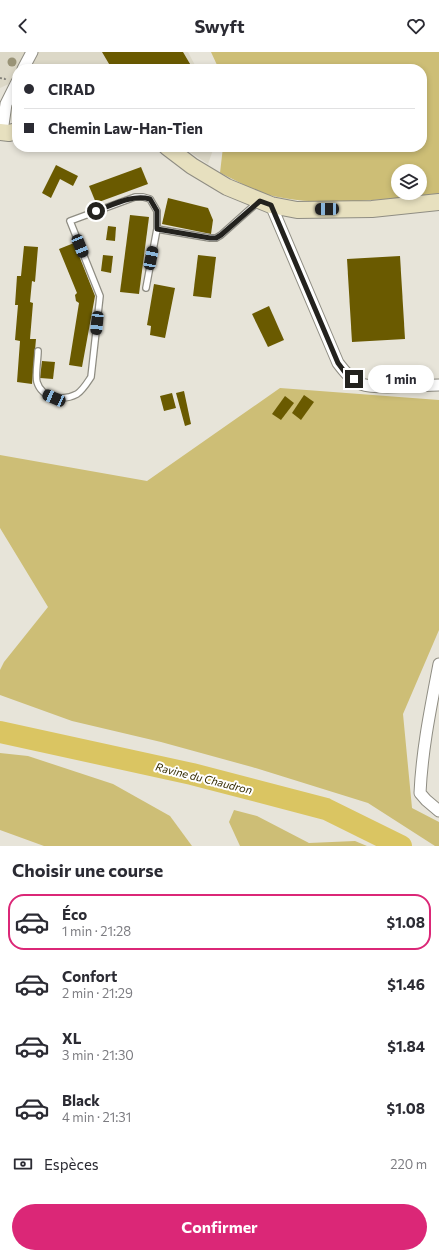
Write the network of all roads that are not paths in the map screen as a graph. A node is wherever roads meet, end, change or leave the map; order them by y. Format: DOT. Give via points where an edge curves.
graph roads {
  1 [pos="32,52"];
  2 [pos="26,64"];
  3 [pos="12,92"];
  4 [pos="6,132"];
  5 [pos="174,152"];
  6 [pos="439,202"];
  7 [pos="265,203"];
  8 [pos="157,229"];
  9 [pos="146,288"];
  10 [pos="38,351"];
  11 [pos="439,385"];
  12 [pos="439,664"];
  13 [pos="439,811"];
  1 -- 2 [label="street"];
  3 -- 4 [label="street" via="6,104"];
  5 -- 7 [label="street" via="227,186"];
  6 -- 7 [label="street" via="372,209 297,210"];
  7 -- 8 [label="lane" via="216,238"];
  7 -- 11 [label="street" via="338,363 347,375 361,384"];
  8 -- 9 [label="lane"];
  8 -- 10 [label="lane" via="157,211 150,199 143,197 135,197 70,221 100,296 91,377 78,393 65,398 54,398 44,393 36,381"];
  12 -- 13 [label="street" via="427,728 420,792"];
}
